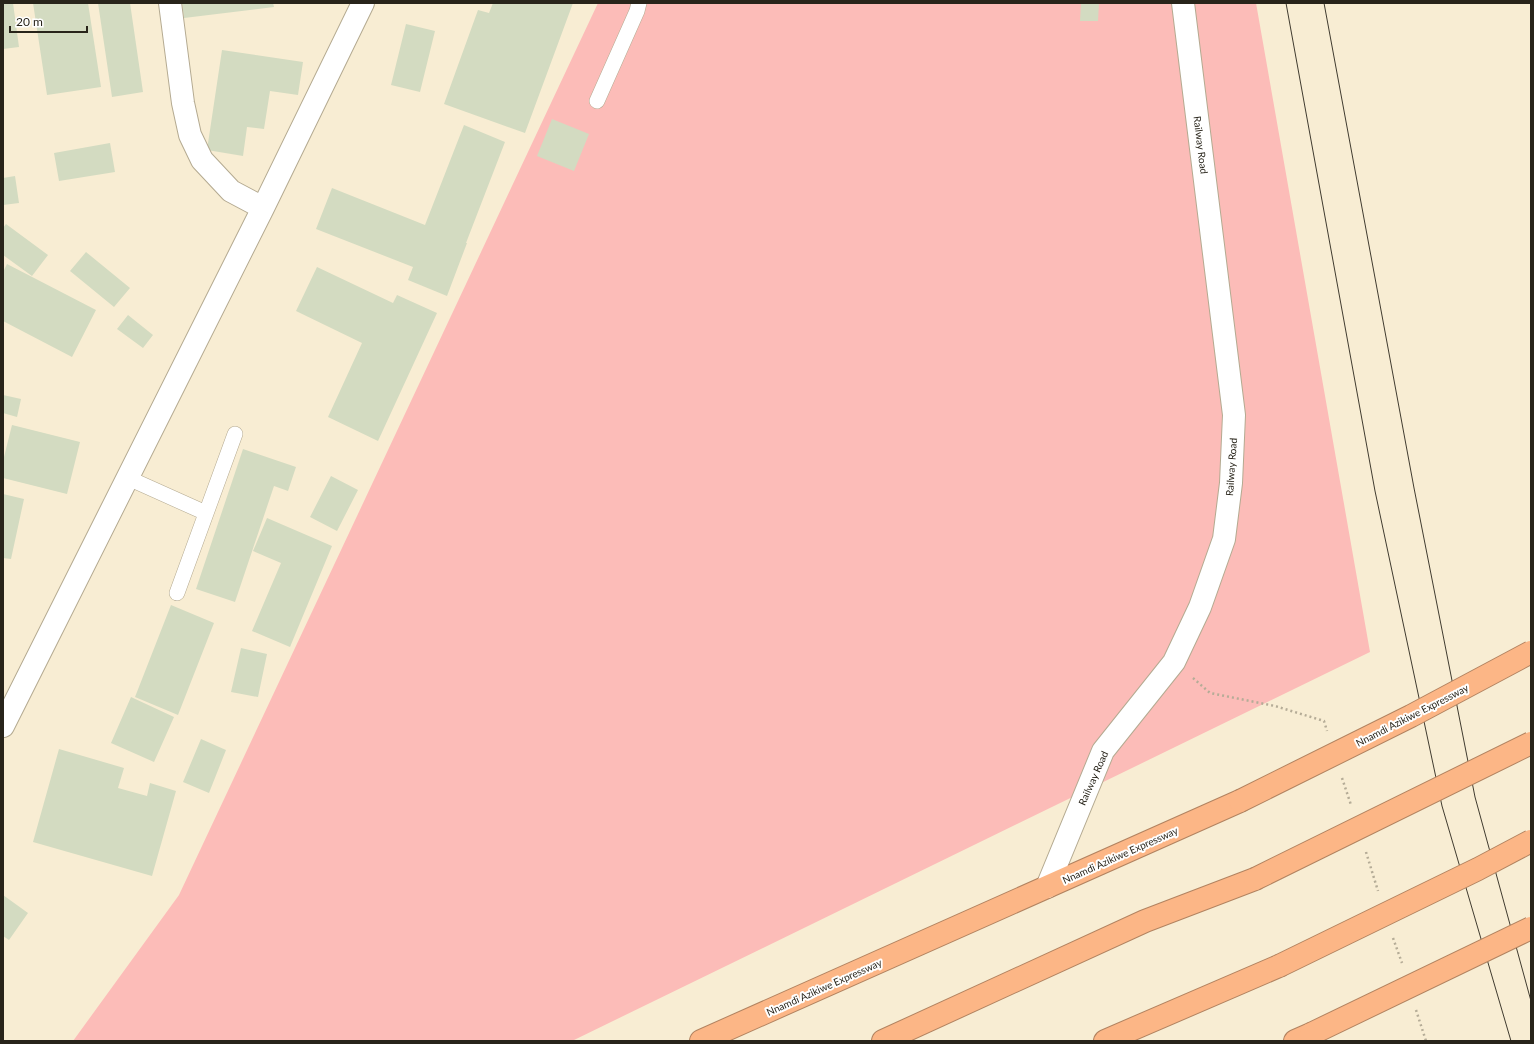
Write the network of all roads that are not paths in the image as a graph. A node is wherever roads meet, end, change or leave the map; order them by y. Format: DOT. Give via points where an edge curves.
graph roads {
  1 [pos="170,3"];
  2 [pos="363,3"];
  3 [pos="639,3"];
  4 [pos="1184,3"];
  5 [pos="597,101"];
  6 [pos="263,208"];
  7 [pos="235,434"];
  8 [pos="128,478"];
  9 [pos="206,513"];
  10 [pos="177,593"];
  11 [pos="1531,652"];
  12 [pos="3,726"];
  13 [pos="1531,743"];
  14 [pos="1531,841"];
  15 [pos="1047,887"];
  16 [pos="1531,928"];
  17 [pos="1303,1037"];
  18 [pos="701,1041"];
  19 [pos="883,1041"];
  20 [pos="1105,1041"];
  1 -- 6 [label="street" via="183,103 190,135 202,160 231,191"];
  2 -- 6 [label="street"];
  3 -- 5 [label="lane"];
  4 -- 15 [label="street, Railway Road" via="1234,415 1231,483 1224,539 1200,607 1174,662 1103,752"];
  6 -- 8 [label="street"];
  7 -- 9 [label="lane"];
  8 -- 9 [label="lane"];
  8 -- 12 [label="street"];
  9 -- 10 [label="lane"];
  11 -- 15 [label="highway, Nnamdi Azikiwe Expressway, bridge" via="1412,716 1240,801"];
  13 -- 19 [label="highway, bridge" via="1255,879 1146,921"];
  14 -- 20 [label="highway, bridge" via="1279,966"];
  15 -- 18 [label="highway, Nnamdi Azikiwe Expressway"];
  16 -- 17 [label="highway, bridge"];
}
